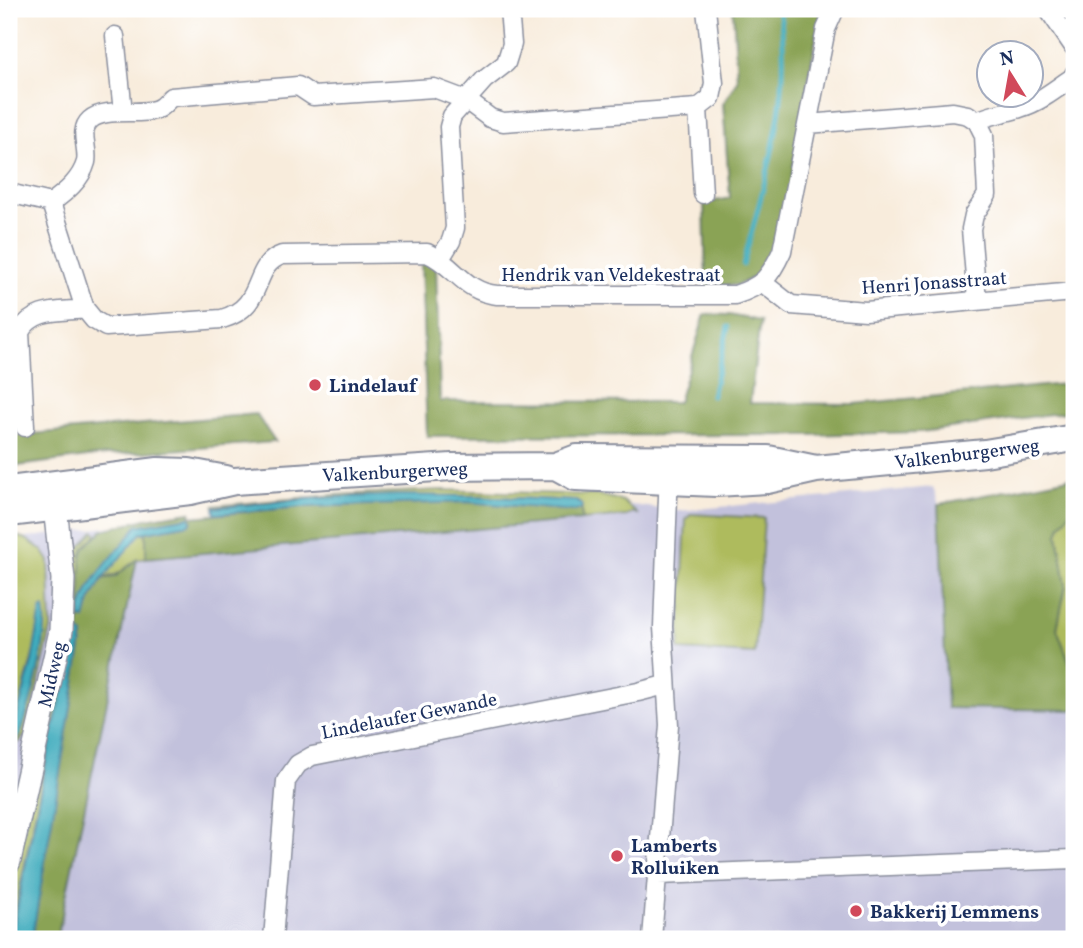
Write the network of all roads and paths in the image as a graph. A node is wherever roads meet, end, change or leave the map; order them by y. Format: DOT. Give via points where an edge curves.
graph roads {
  1 [pos="509,9"];
  2 [pos="706,9"];
  3 [pos="835,9"];
  4 [pos="1048,9"];
  5 [pos="115,36"];
  6 [pos="1073,41"];
  7 [pos="1074,74"];
  8 [pos="467,100"];
  9 [pos="698,107"];
  10 [pos="123,112"];
  11 [pos="977,121"];
  12 [pos="808,124"];
  13 [pos="9,193"];
  14 [pos="703,194"];
  15 [pos="51,203"];
  16 [pos="440,259"];
  17 [pos="763,282"];
  18 [pos="1074,292"];
  19 [pos="977,300"];
  20 [pos="85,309"];
  21 [pos="25,427"];
  22 [pos="1074,438"];
  23 [pos="669,470"];
  24 [pos="9,489"];
  25 [pos="54,496"];
  26 [pos="9,513"];
  27 [pos="665,685"];
  28 [pos="1074,859"];
  29 [pos="9,861"];
  30 [pos="658,875"];
  31 [pos="273,939"];
  32 [pos="652,939"];
  1 -- 8 [label="street" via="512,44 506,63"];
  2 -- 9 [label="street" via="714,83 710,98"];
  3 -- 12 [label="street" via="826,29"];
  4 -- 6 [label="street"];
  5 -- 10 [label="street"];
  7 -- 11 [label="street" via="1040,100"];
  8 -- 9 [label="street" via="503,122"];
  8 -- 10 [label="street" via="434,88 313,96 299,86 171,97 159,108"];
  8 -- 16 [label="street" via="452,116 449,127 455,228"];
  9 -- 14 [label="street"];
  10 -- 15 [label="street" via="98,115 88,122 86,160 79,177"];
  11 -- 12 [label="street" via="953,112"];
  11 -- 19 [label="street" via="984,135 987,195 971,229"];
  12 -- 17 [label="street" via="782,251"];
  13 -- 15 [label="street"];
  15 -- 20 [label="street"];
  16 -- 17 [label="street, Hendrik van Veldekestraat" via="472,288 497,295 735,295"];
  16 -- 20 [label="street" via="428,253 282,255 268,264 246,307 222,319 106,327"];
  17 -- 19 [label="street, Henri Jonasstraat" via="791,305 807,308 866,311"];
  18 -- 19 [label="street, Henri Jonasstraat"];
  20 -- 21 [label="street" via="37,314 20,332"];
  22 -- 23 [label="main road, Valkenburgerweg" via="985,453 817,469 768,458"];
  23 -- 25 [label="main road, Valkenburgerweg" via="577,458 556,466 452,467 234,481 190,491"];
  23 -- 27 [label="street"];
  24 -- 25 [label="main road, Valkenburgerweg"];
  25 -- 26 [label="main road, Valkenburgerweg"];
  25 -- 29 [label="street, Midweg" via="63,579 61,631"];
  27 -- 30 [label="street" via="669,725"];
  27 -- 31 [label="street, Lindelaufer Gewande" via="312,756 298,764 286,781"];
  28 -- 30 [label="street"];
  30 -- 32 [label="street"];
}
